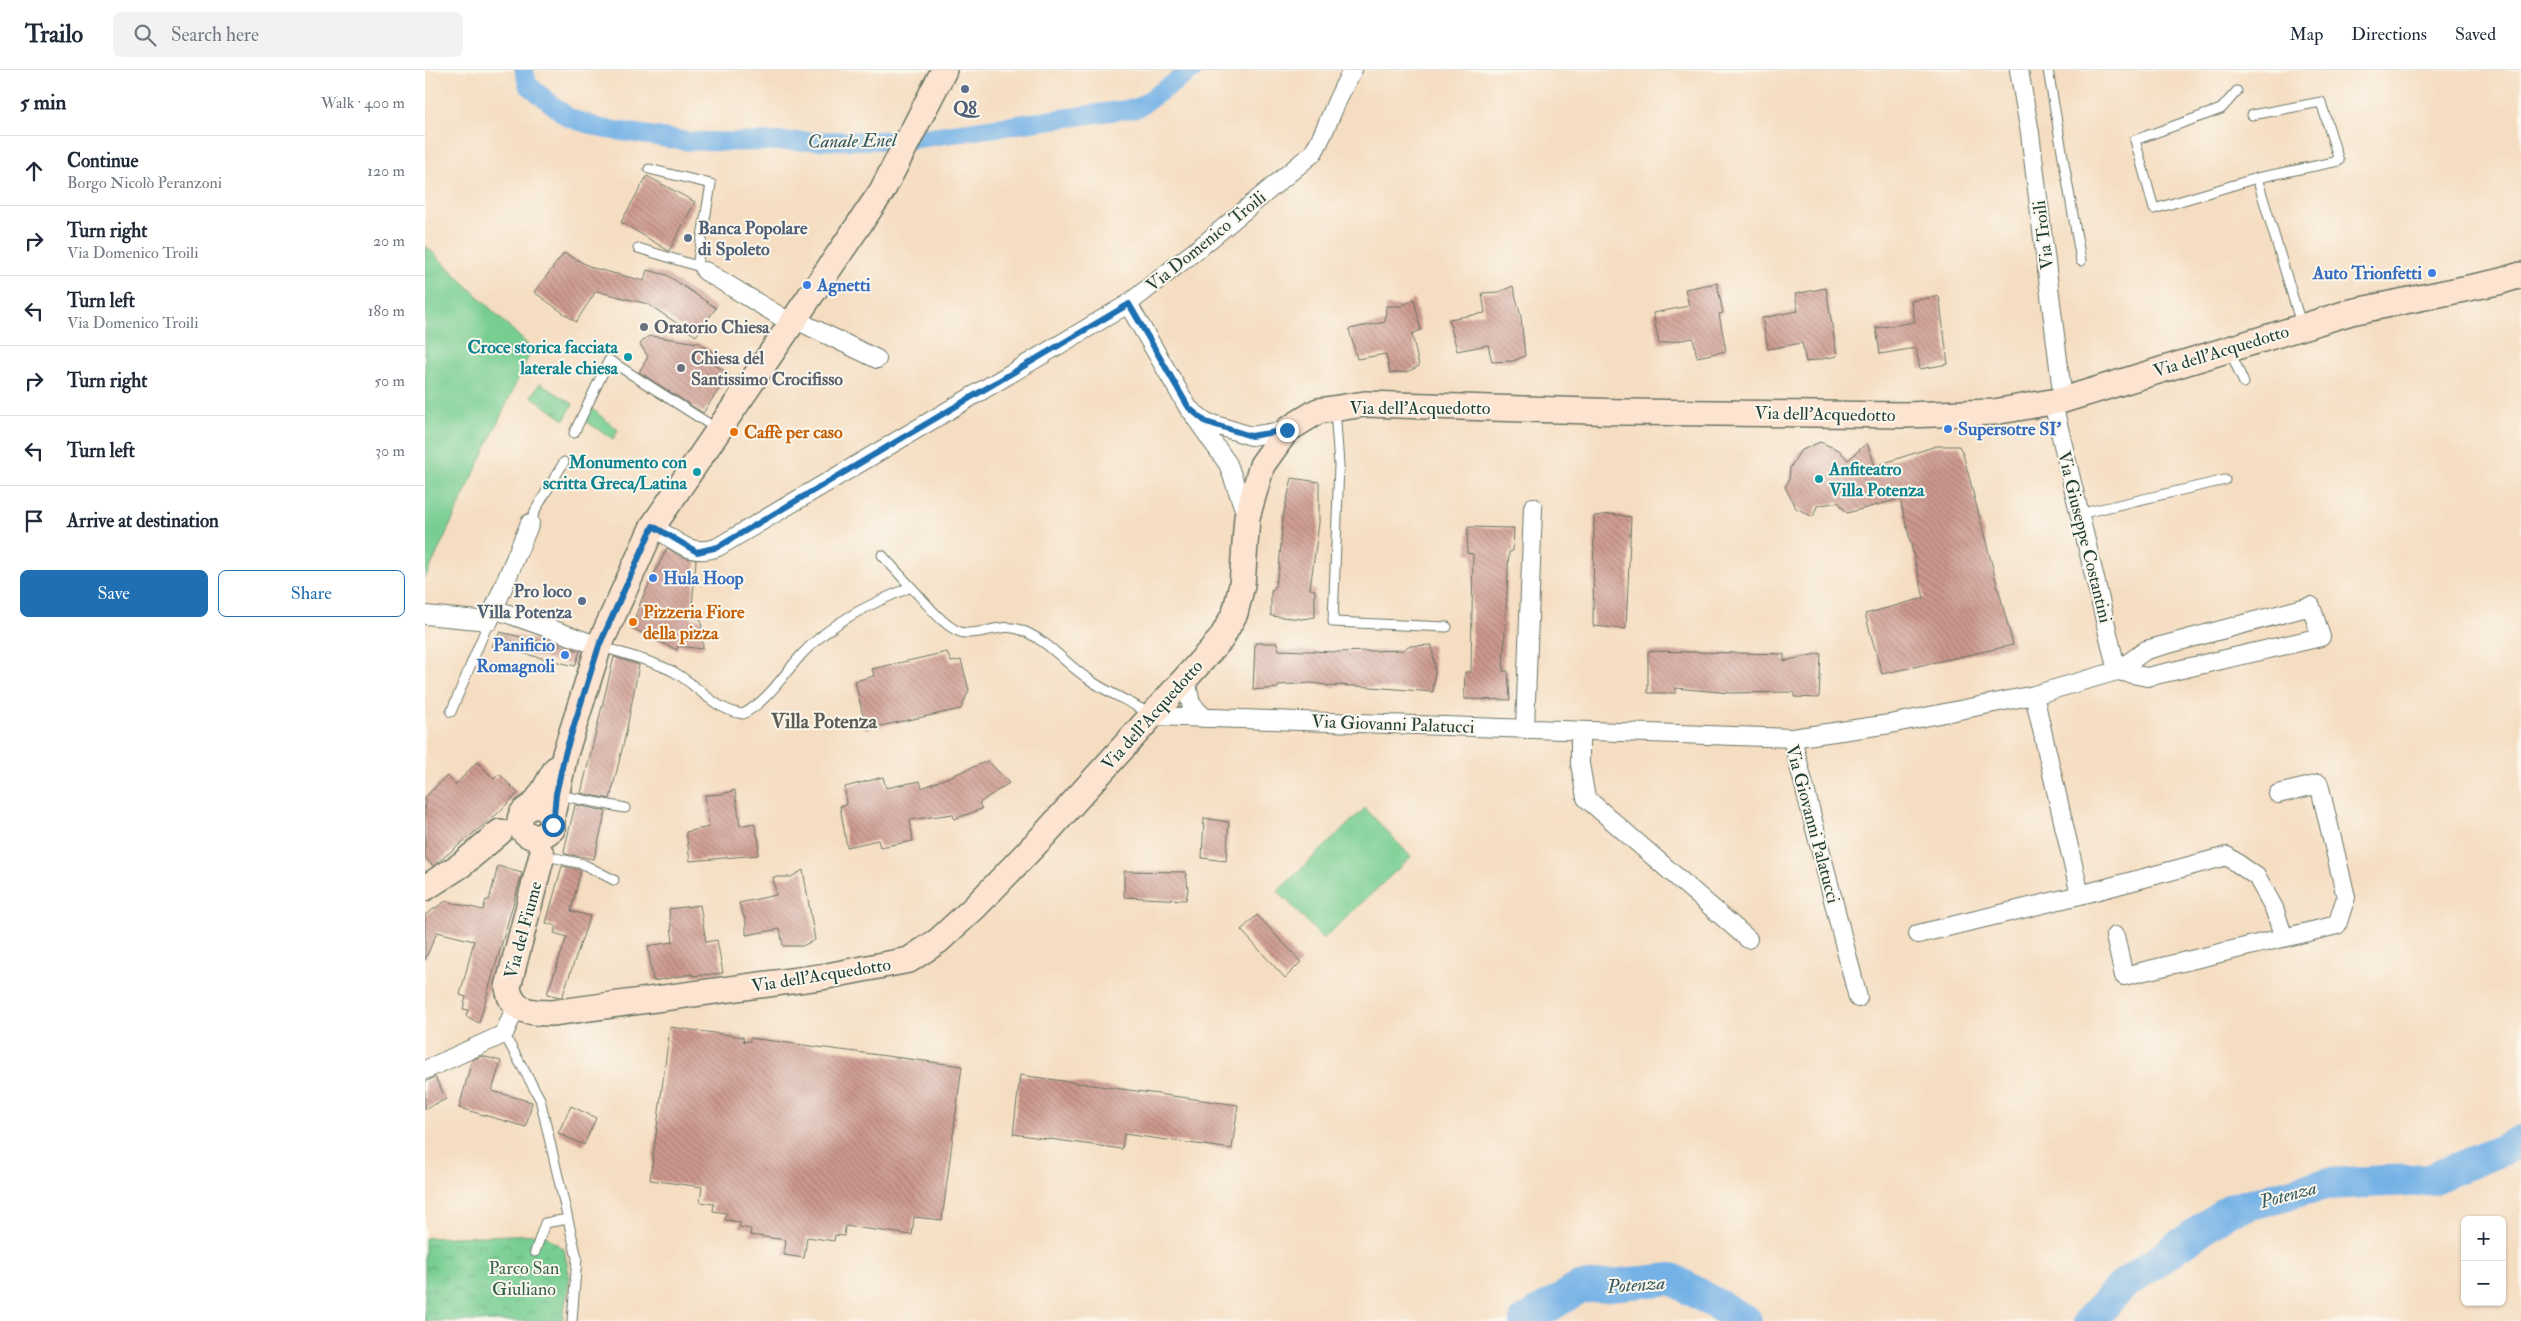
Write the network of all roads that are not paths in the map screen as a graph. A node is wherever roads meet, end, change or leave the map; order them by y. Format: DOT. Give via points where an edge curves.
graph roads {
  1 [pos="944,70"];
  2 [pos="1353,70"];
  3 [pos="2019,70"];
  4 [pos="2047,70"];
  5 [pos="2237,91"];
  6 [pos="2252,115"];
  7 [pos="649,169"];
  8 [pos="2257,178"];
  9 [pos="638,248"];
  10 [pos="2081,261"];
  11 [pos="701,268"];
  12 [pos="2521,275"];
  13 [pos="1129,304"];
  14 [pos="793,321"];
  15 [pos="2302,327"];
  16 [pos="2229,349"];
  17 [pos="877,359"];
  18 [pos="2244,384"];
  19 [pos="2058,402"];
  20 [pos="1189,408"];
  21 [pos="1335,409"];
  22 [pos="719,430"];
  23 [pos="1287,430"];
  24 [pos="574,433"];
  25 [pos="564,462"];
  26 [pos="2225,480"];
  27 [pos="1533,507"];
  28 [pos="2079,514"];
  29 [pos="1247,517"];
  30 [pos="530,523"];
  31 [pos="653,526"];
  32 [pos="882,555"];
  33 [pos="911,587"];
  34 [pos="425,615"];
  35 [pos="492,615"];
  36 [pos="1447,627"];
  37 [pos="599,646"];
  38 [pos="2117,671"];
  39 [pos="1186,679"];
  40 [pos="2034,695"];
  41 [pos="451,712"];
  42 [pos="1153,716"];
  43 [pos="1205,718"];
  44 [pos="1525,729"];
  45 [pos="1581,731"];
  46 [pos="1792,738"];
  47 [pos="2279,794"];
  48 [pos="625,808"];
  49 [pos="534,824"];
  50 [pos="613,880"];
  51 [pos="425,888"];
  52 [pos="2080,895"];
  53 [pos="1918,934"];
  54 [pos="2115,936"];
  55 [pos="2283,938"];
  56 [pos="1748,939"];
  57 [pos="1858,998"];
  58 [pos="516,1006"];
  59 [pos="503,1034"];
  60 [pos="425,1068"];
  61 [pos="568,1219"];
  62 [pos="535,1252"];
  63 [pos="573,1321"];
  1 -- 14 [label="street" via="882,191"];
  2 -- 13 [label="street, Via Domenico Troili" via="1313,153"];
  3 -- 19 [label="street, Via Troili" via="2030,133"];
  4 -- 10 [label="lane"];
  5 -- 8 [label="lane" via="2221,110 2135,140 2154,209"];
  6 -- 8 [label="lane" via="2321,102 2339,161"];
  7 -- 11 [label="lane" via="711,184"];
  8 -- 15 [label="lane"];
  9 -- 11 [label="lane"];
  11 -- 14 [label="street"];
  12 -- 15 [label="street, Via dell'Acquedotto" via="2351,312"];
  13 -- 20 [label="street"];
  13 -- 31 [label="street, Via Domenico Troili" via="718,547 697,552"];
  14 -- 17 [label="street"];
  14 -- 22 [label="street"];
  15 -- 16 [label="street, Via dell'Acquedotto"];
  16 -- 18 [label="lane"];
  16 -- 19 [label="street, Via dell'Acquedotto"];
  19 -- 21 [label="street, Via dell'Acquedotto" via="1994,412 1905,415 1623,412 1365,404"];
  19 -- 28 [label="street, Via Giuseppe Costantini"];
  20 -- 23 [label="street" via="1206,422 1251,436"];
  20 -- 29 [label="street" via="1228,464"];
  21 -- 23 [label="street, Via dell'Acquedotto" via="1318,411"];
  21 -- 36 [label="lane" via="1339,465 1333,622"];
  22 -- 24 [label="lane" via="609,360"];
  22 -- 31 [label="street"];
  23 -- 29 [label="street, Via dell'Acquedotto" via="1262,466"];
  25 -- 30 [label="lane"];
  26 -- 28 [label="lane"];
  27 -- 44 [label="street"];
  28 -- 38 [label="street, Via Giuseppe Costantini"];
  29 -- 39 [label="street, Via dell'Acquedotto" via="1242,584 1235,613 1221,639"];
  30 -- 35 [label="street"];
  31 -- 37 [label="street"];
  32 -- 33 [label="lane"];
  33 -- 37 [label="lane" via="833,625 802,654 766,697 743,714 718,707 673,672"];
  33 -- 42 [label="lane" via="948,626 964,634 1009,627 1026,632 1104,690"];
  34 -- 35 [label="street"];
  35 -- 37 [label="street"];
  35 -- 41 [label="lane"];
  37 -- 49 [label="street" via="565,754"];
  38 -- 38 [label="street" via="2146,650 2311,606 2321,637 2147,677"];
  38 -- 40 [label="street"];
  39 -- 42 [label="street, Via dell'Acquedotto"];
  39 -- 43 [label="street" via="1191,704"];
  40 -- 46 [label="street" via="1889,724"];
  40 -- 52 [label="street"];
  42 -- 43 [label="street, Via Giovanni Palatucci"];
  42 -- 58 [label="street, Via dell'Acquedotto" via="974,908 938,941 909,960 827,976 552,1013 527,1012"];
  43 -- 44 [label="street, Via Giovanni Palatucci"];
  44 -- 45 [label="street, Via Giovanni Palatucci"];
  45 -- 46 [label="street, Via Giovanni Palatucci"];
  45 -- 56 [label="street" via="1580,764 1586,798"];
  46 -- 57 [label="street, Via Giovanni Palatucci"];
  47 -- 55 [label="street" via="2319,784 2346,897 2337,925"];
  48 -- 49 [label="lane"];
  49 -- 50 [label="lane" via="583,864"];
  49 -- 51 [label="street"];
  49 -- 58 [label="street, Via del Fiume" via="508,988 509,998"];
  52 -- 53 [label="street"];
  52 -- 55 [label="street" via="2227,856 2257,876"];
  54 -- 55 [label="street" via="2125,976"];
  58 -- 59 [label="street, Via del Fiume"];
  59 -- 60 [label="street"];
  59 -- 61 [label="lane" via="540,1099"];
  61 -- 62 [label="lane" via="545,1223"];
  61 -- 63 [label="lane" via="577,1258"];
}
